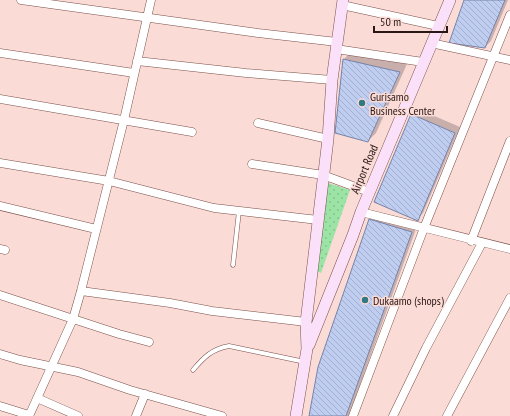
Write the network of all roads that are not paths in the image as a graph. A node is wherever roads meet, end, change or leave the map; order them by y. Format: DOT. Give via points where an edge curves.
graph roads {
  1 [pos="21,0"];
  2 [pos="151,0"];
  3 [pos="450,0"];
  4 [pos="343,3"];
  5 [pos="510,15"];
  6 [pos="147,18"];
  7 [pos="438,26"];
  8 [pos="431,43"];
  9 [pos="336,46"];
  10 [pos="0,53"];
  11 [pos="492,56"];
  12 [pos="510,60"];
  13 [pos="137,61"];
  14 [pos="423,62"];
  15 [pos="134,73"];
  16 [pos="332,80"];
  17 [pos="0,99"];
  18 [pos="124,120"];
  19 [pos="258,123"];
  20 [pos="192,132"];
  21 [pos="328,139"];
  22 [pos="510,142"];
  23 [pos="0,163"];
  24 [pos="252,164"];
  25 [pos="324,175"];
  26 [pos="109,181"];
  27 [pos="369,192"];
  28 [pos="0,206"];
  29 [pos="239,211"];
  30 [pos="360,212"];
  31 [pos="318,220"];
  32 [pos="424,228"];
  33 [pos="96,229"];
  34 [pos="471,241"];
  35 [pos="482,243"];
  36 [pos="510,249"];
  37 [pos="233,265"];
  38 [pos="82,291"];
  39 [pos="0,295"];
  40 [pos="510,298"];
  41 [pos="73,319"];
  42 [pos="306,322"];
  43 [pos="149,342"];
  44 [pos="307,349"];
  45 [pos="0,354"];
  46 [pos="305,362"];
  47 [pos="52,366"];
  48 [pos="193,370"];
  49 [pos="145,394"];
  50 [pos="37,398"];
  51 [pos="0,406"];
  52 [pos="29,416"];
  53 [pos="78,416"];
  54 [pos="136,416"];
  55 [pos="222,416"];
  56 [pos="296,416"];
  57 [pos="353,416"];
  58 [pos="393,416"];
  59 [pos="447,416"];
  1 -- 6 [label="street"];
  2 -- 6 [label="street"];
  3 -- 7 [label="main road, Airport Road"];
  4 -- 7 [label="street"];
  4 -- 9 [label="main road, Airport Road"];
  5 -- 11 [label="street"];
  6 -- 9 [label="street"];
  6 -- 13 [label="street"];
  7 -- 8 [label="main road, Airport Road"];
  8 -- 11 [label="street"];
  8 -- 14 [label="main road, Airport Road"];
  9 -- 14 [label="street"];
  9 -- 16 [label="main road, Airport Road"];
  10 -- 15 [label="street"];
  11 -- 12 [label="street"];
  11 -- 32 [label="street"];
  13 -- 15 [label="street"];
  13 -- 16 [label="street"];
  14 -- 27 [label="main road, Airport Road"];
  15 -- 18 [label="street"];
  16 -- 21 [label="main road, Airport Road"];
  17 -- 18 [label="street"];
  18 -- 20 [label="street"];
  18 -- 26 [label="street"];
  19 -- 21 [label="street"];
  21 -- 25 [label="main road, Airport Road"];
  22 -- 34 [label="street"];
  23 -- 26 [label="street"];
  24 -- 25 [label="street"];
  25 -- 27 [label="street"];
  25 -- 31 [label="main road, Airport Road"];
  26 -- 29 [label="street" via="214,208"];
  26 -- 33 [label="street"];
  27 -- 30 [label="main road, Airport Road"];
  28 -- 33 [label="street"];
  29 -- 31 [label="street"];
  29 -- 37 [label="lane"];
  30 -- 32 [label="street"];
  30 -- 44 [label="main road, Airport Road"];
  31 -- 42 [label="main road, Airport Road"];
  32 -- 34 [label="street"];
  32 -- 57 [label="street"];
  33 -- 38 [label="street"];
  34 -- 35 [label="street"];
  35 -- 36 [label="street"];
  35 -- 58 [label="street"];
  38 -- 41 [label="street"];
  38 -- 42 [label="street"];
  39 -- 41 [label="street"];
  40 -- 59 [label="street"];
  41 -- 43 [label="street"];
  41 -- 47 [label="street"];
  42 -- 44 [label="main road, Airport Road"];
  44 -- 46 [label="main road, Airport Road"];
  45 -- 47 [label="street"];
  46 -- 48 [label="lane" via="229,346 217,348 206,354"];
  46 -- 56 [label="main road, Airport Road"];
  47 -- 49 [label="street"];
  47 -- 50 [label="street"];
  49 -- 54 [label="street"];
  49 -- 55 [label="street"];
  50 -- 52 [label="street"];
  50 -- 53 [label="street"];
  51 -- 52 [label="street"];
}
